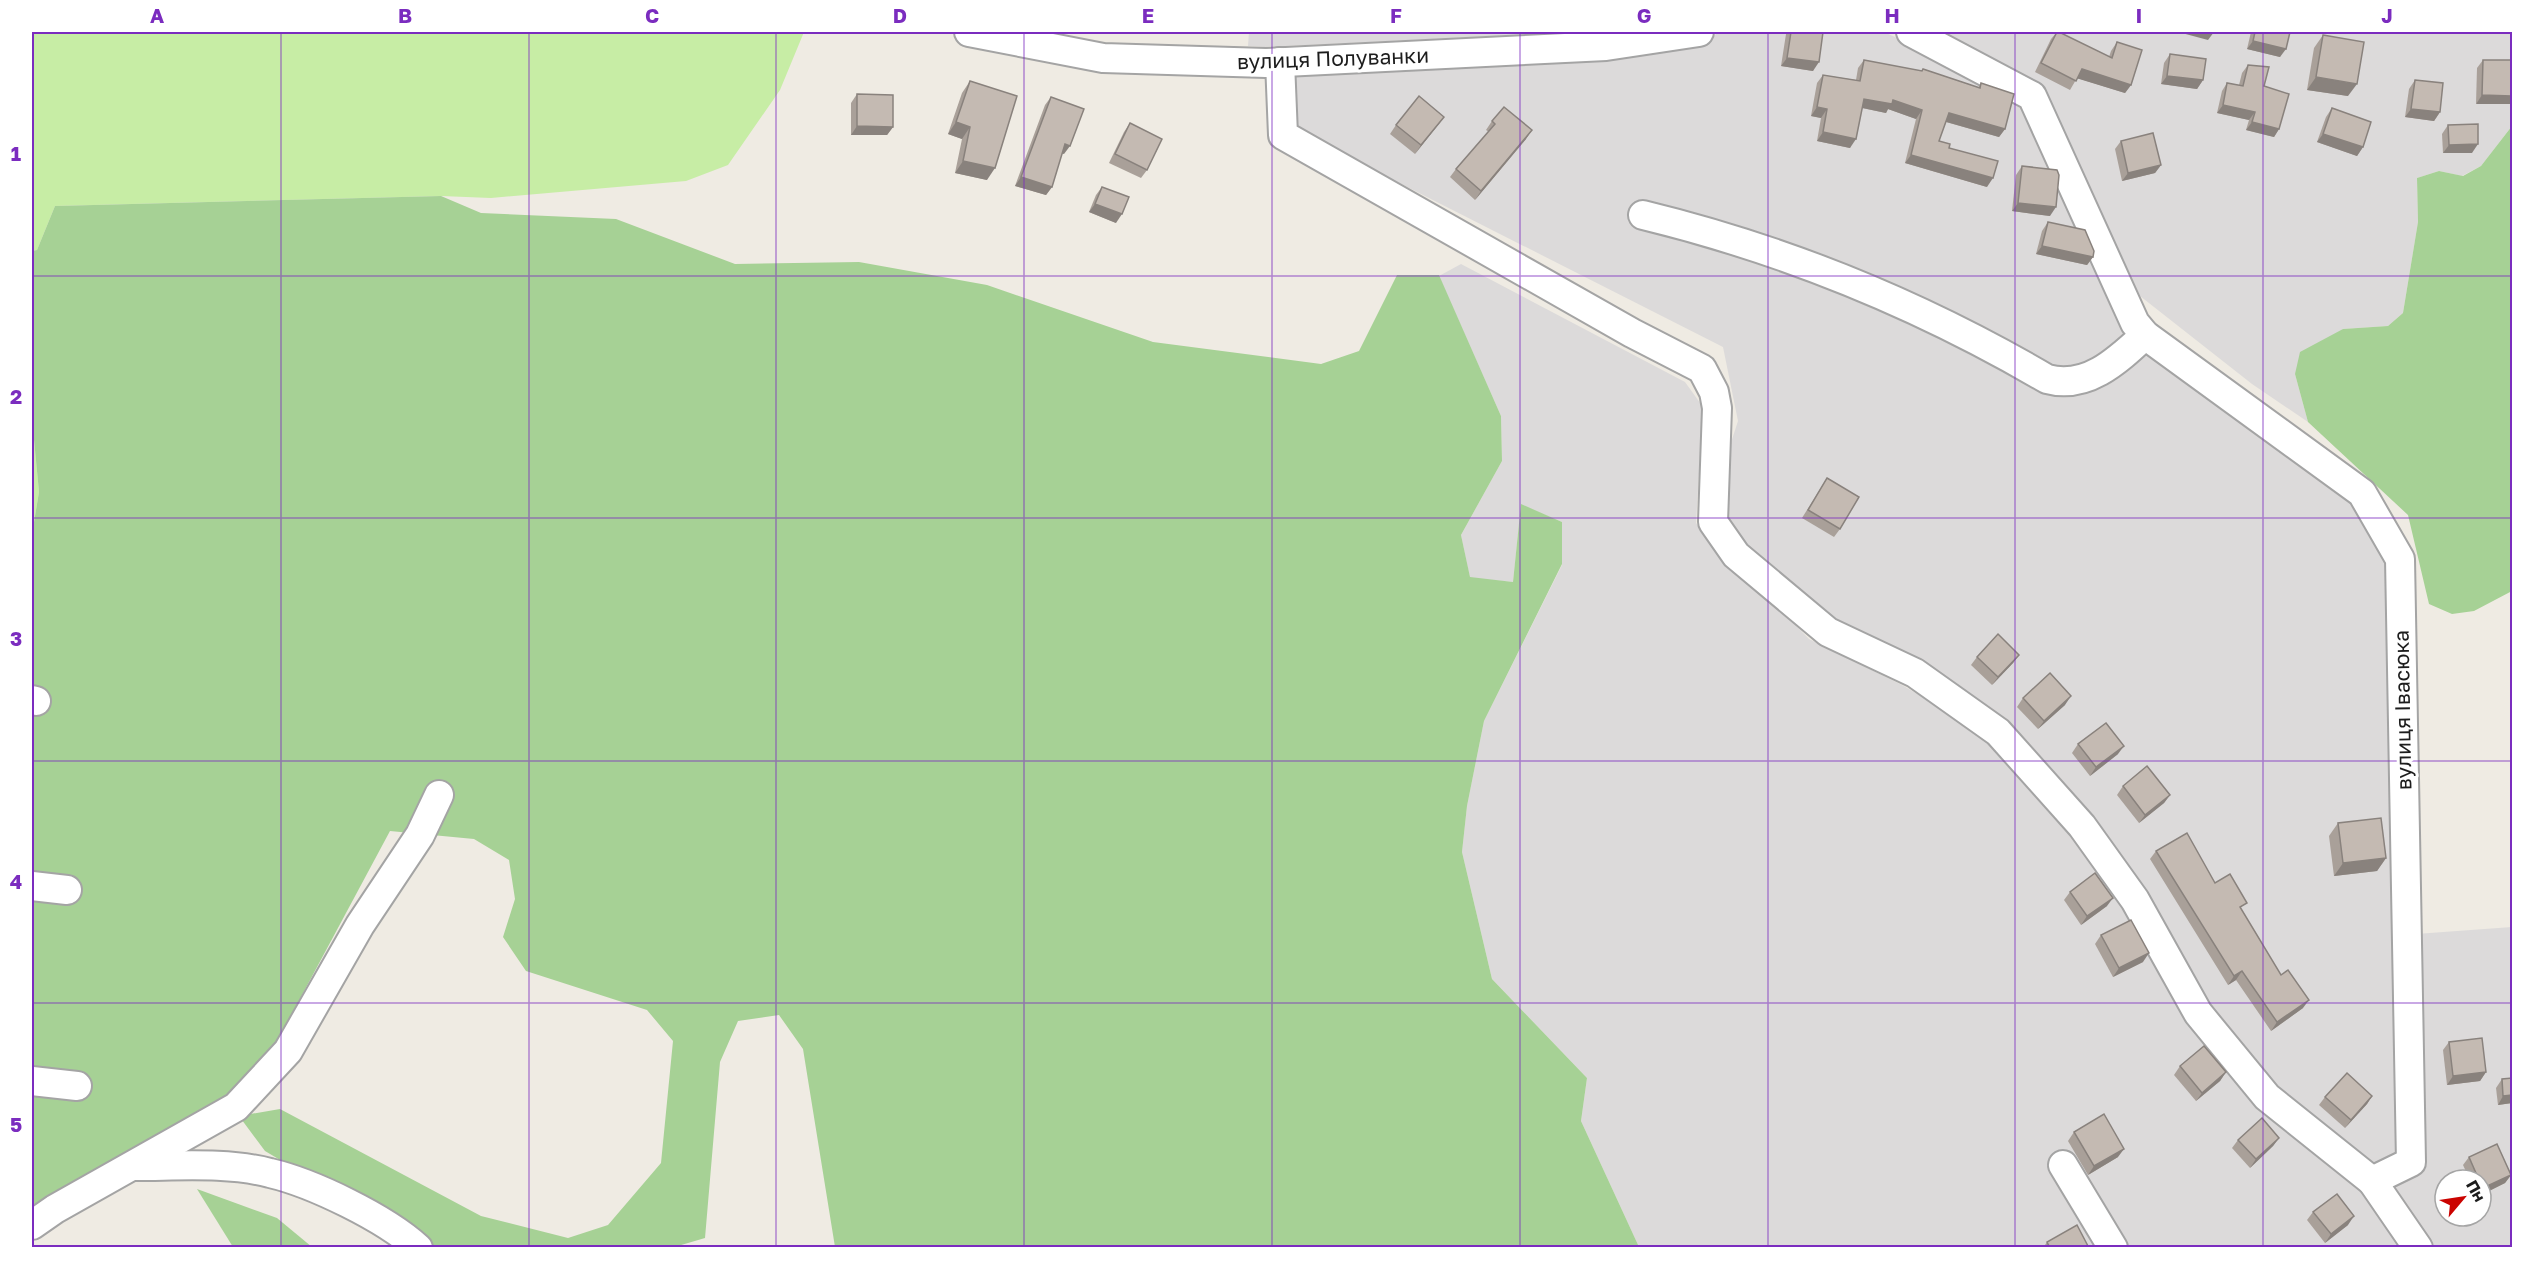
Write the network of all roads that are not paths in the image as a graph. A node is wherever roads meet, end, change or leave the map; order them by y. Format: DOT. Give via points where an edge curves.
graph roads {
  1 [pos="969,32"];
  2 [pos="1699,32"];
  3 [pos="1911,32"];
  4 [pos="1280,62"];
  5 [pos="1643,215"];
  6 [pos="2145,334"];
  7 [pos="439,795"];
  8 [pos="32,886"];
  9 [pos="67,890"];
  10 [pos="32,1081"];
  11 [pos="77,1086"];
  12 [pos="2063,1165"];
  13 [pos="134,1166"];
  14 [pos="2372,1180"];
  15 [pos="32,1225"];
  16 [pos="418,1248"];
  17 [pos="2114,1248"];
  18 [pos="2418,1248"];
  1 -- 4 [label="street, вулиця Полуванки" via="1103,58"];
  2 -- 4 [label="street, вулиця Полуванки" via="1606,46"];
  3 -- 6 [label="street" via="2032,96 2135,323"];
  4 -- 14 [label="street" via="1283,135 1702,369 1712,385 1717,408 1713,522 1736,555 1828,632 1915,673 1998,732 2082,826 2135,900 2198,1013 2260,1088"];
  5 -- 6 [label="street" via="1734,238 1854,282 1937,318 2058,382 2070,382 2114,364"];
  6 -- 14 [label="street, вулиця Івасюка" via="2362,494 2400,559 2411,1162"];
  7 -- 13 [label="street" via="420,835 360,925 288,1052 236,1107"];
  8 -- 9 [label="street"];
  10 -- 11 [label="street"];
  12 -- 17 [label="street"];
  13 -- 15 [label="street"];
  13 -- 16 [label="street" via="204,1166 270,1173 338,1198"];
  14 -- 18 [label="street"];
}
